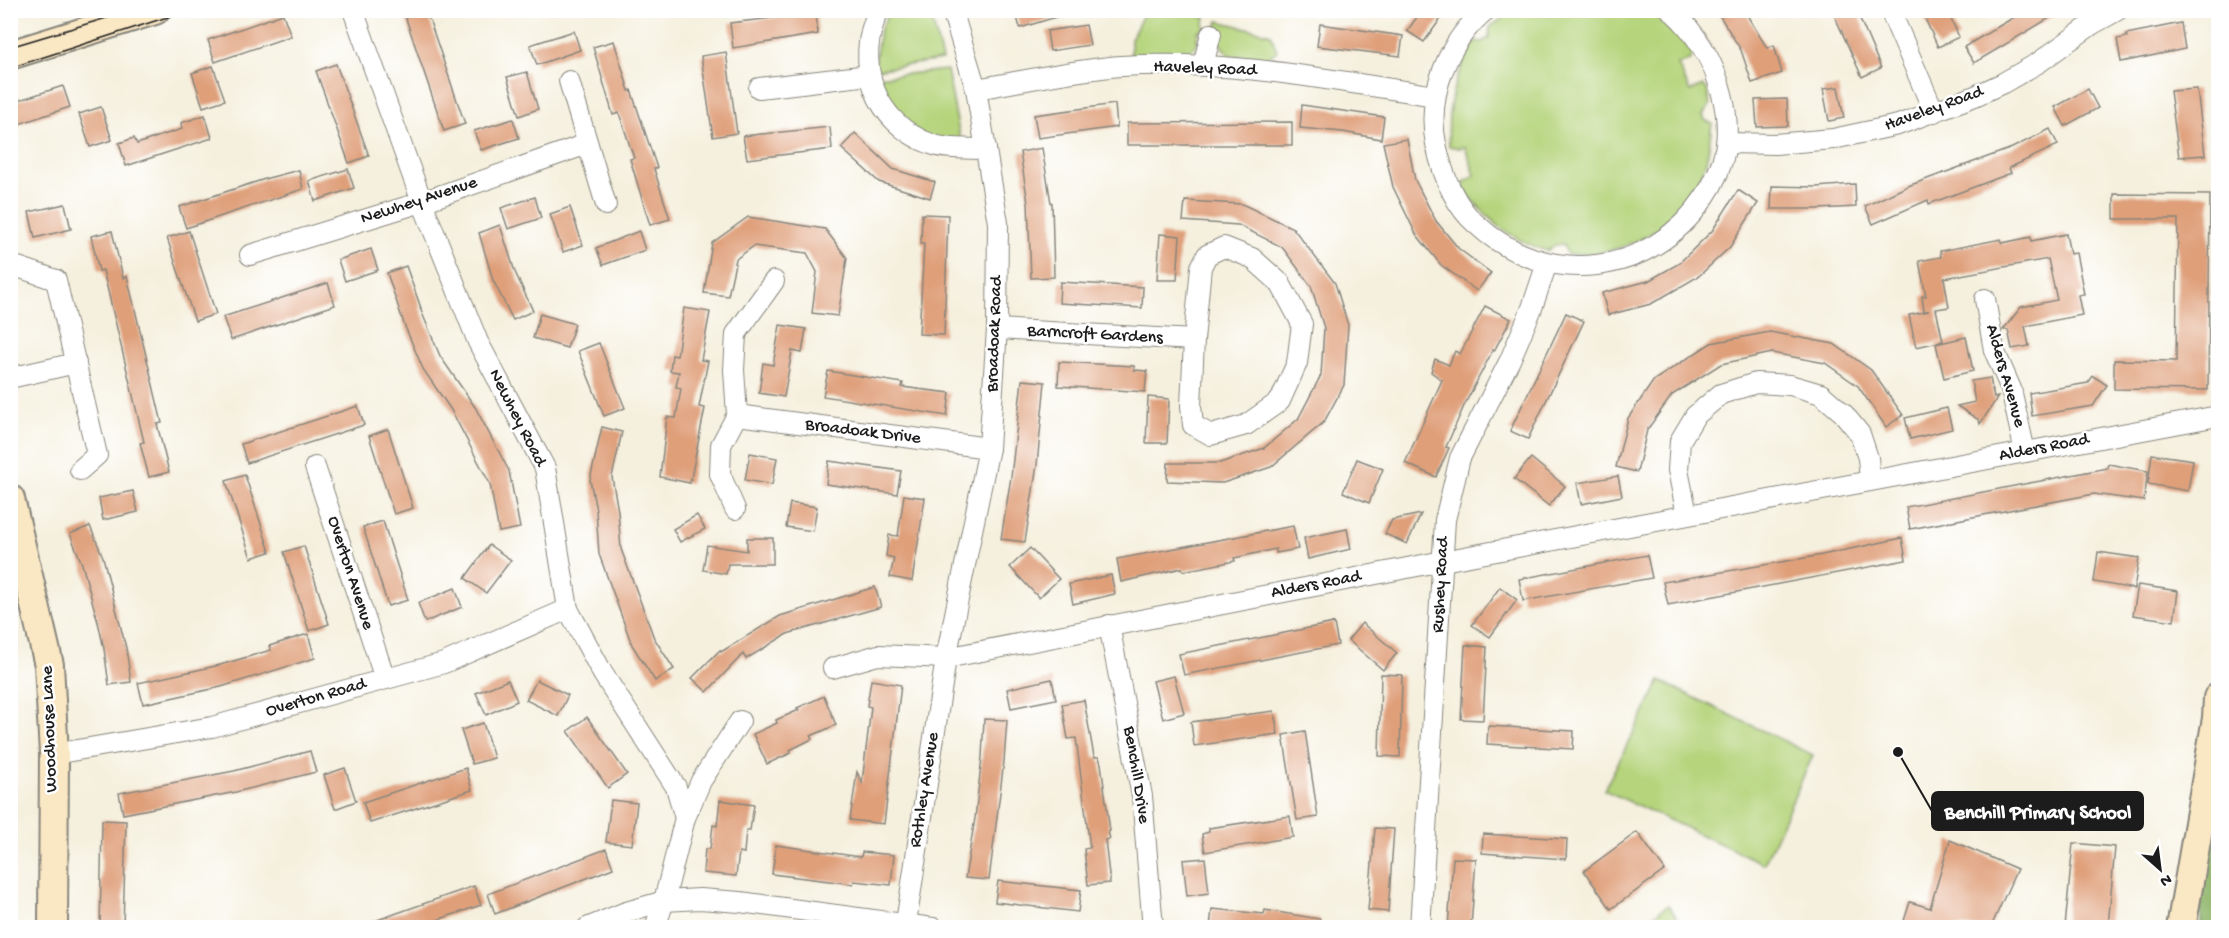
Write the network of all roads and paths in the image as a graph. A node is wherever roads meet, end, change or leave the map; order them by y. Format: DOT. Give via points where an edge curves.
graph roads {
  1 [pos="155,10"];
  2 [pos="353,10"];
  3 [pos="879,10"];
  4 [pos="952,10"];
  5 [pos="1486,10"];
  6 [pos="1671,10"];
  7 [pos="1890,10"];
  8 [pos="2118,10"];
  9 [pos="1211,34"];
  10 [pos="10,55"];
  11 [pos="1203,65"];
  12 [pos="868,75"];
  13 [pos="568,81"];
  14 [pos="759,88"];
  15 [pos="976,89"];
  16 [pos="1435,96"];
  17 [pos="1934,112"];
  18 [pos="1728,143"];
  19 [pos="587,144"];
  20 [pos="986,149"];
  21 [pos="422,202"];
  22 [pos="606,205"];
  23 [pos="250,255"];
  24 [pos="1547,262"];
  25 [pos="18,267"];
  26 [pos="774,281"];
  27 [pos="1985,299"];
  28 [pos="997,329"];
  29 [pos="1194,340"];
  30 [pos="76,363"];
  31 [pos="10,378"];
  32 [pos="737,415"];
  33 [pos="2218,416"];
  34 [pos="989,448"];
  35 [pos="2025,452"];
  36 [pos="315,467"];
  37 [pos="80,470"];
  38 [pos="1870,480"];
  39 [pos="10,499"];
  40 [pos="735,509"];
  41 [pos="1687,515"];
  42 [pos="1443,561"];
  43 [pos="568,609"];
  44 [pos="1109,625"];
  45 [pos="946,658"];
  46 [pos="832,668"];
  47 [pos="385,679"];
  48 [pos="2218,698"];
  49 [pos="740,721"];
  50 [pos="54,754"];
  51 [pos="685,818"];
  52 [pos="664,901"];
  53 [pos="906,923"];
  54 [pos="53,927"];
  55 [pos="587,927"];
  56 [pos="655,927"];
  57 [pos="933,927"];
  58 [pos="1153,927"];
  59 [pos="1420,927"];
  60 [pos="2181,927"];
  1 -- 10 [label="street"];
  2 -- 21 [label="street, Newhey Road"];
  3 -- 12 [label="street" via="868,45"];
  4 -- 15 [label="street, Broadoak Road"];
  5 -- 16 [label="street" via="1453,48"];
  6 -- 18 [label="street" via="1694,35 1719,81"];
  7 -- 17 [label="street"];
  8 -- 17 [label="street, Haveley Road" via="2003,83"];
  9 -- 11 [label="street"];
  11 -- 15 [label="street, Haveley Road" via="1094,69"];
  11 -- 16 [label="street, Haveley Road" via="1299,74"];
  12 -- 14 [label="street"];
  12 -- 20 [label="street" via="874,93 890,115 915,137 933,145"];
  13 -- 19 [label="street"];
  15 -- 20 [label="street, Broadoak Road"];
  16 -- 24 [label="street" via="1433,120 1438,155 1456,199 1474,224 1495,240"];
  17 -- 18 [label="street, Haveley Road" via="1898,125 1833,139"];
  18 -- 24 [label="street" via="1713,185 1684,225 1666,239 1644,252 1610,263 1583,267"];
  19 -- 21 [label="street, Newhey Avenue"];
  19 -- 22 [label="street"];
  20 -- 28 [label="street, Broadoak Road" via="998,224"];
  21 -- 23 [label="street, Newhey Avenue"];
  21 -- 43 [label="street, Newhey Road" via="478,342 545,468"];
  24 -- 42 [label="street, Rushey Road" via="1509,360 1460,458 1445,520"];
  25 -- 30 [label="street" via="56,280"];
  26 -- 32 [label="street" via="736,334"];
  27 -- 35 [label="street, Alders Avenue" via="1994,350 2011,389"];
  28 -- 29 [label="street, Barncroft Gardens"];
  28 -- 34 [label="street, Broadoak Road"];
  29 -- 29 [label="street" via="1193,425 1211,435 1246,424 1281,401 1297,363 1302,324 1281,282 1252,258 1224,248 1207,255 1201,267"];
  30 -- 31 [label="street"];
  30 -- 37 [label="street" via="97,455"];
  32 -- 34 [label="street, Broadoak Drive"];
  32 -- 40 [label="street" via="721,445 720,474"];
  33 -- 35 [label="street, Alders Road"];
  34 -- 45 [label="street, Broadoak Road"];
  35 -- 38 [label="street, Alders Road"];
  36 -- 47 [label="street, Overton Avenue"];
  38 -- 41 [label="street, Alders Road"];
  38 -- 41 [label="street" via="1860,434 1821,394 1756,383 1721,394 1695,416 1680,441 1678,470"];
  39 -- 50 [label="street, Woodhouse Lane" via="49,665"];
  41 -- 42 [label="street, Alders Road"];
  42 -- 44 [label="street, Alders Road"];
  42 -- 59 [label="street, Rushey Road"];
  43 -- 47 [label="street, Overton Road" via="444,663"];
  43 -- 51 [label="street, Newhey Road" via="603,674 676,788"];
  44 -- 45 [label="street, Alders Road"];
  44 -- 58 [label="street, Benchill Drive" via="1142,796"];
  45 -- 46 [label="street, Alders Road" via="878,655"];
  45 -- 53 [label="street, Rothley Avenue"];
  47 -- 50 [label="street, Overton Road" via="212,727"];
  48 -- 60 [label="street"];
  49 -- 51 [label="street" via="701,781"];
  50 -- 54 [label="street, Woodhouse Lane"];
  51 -- 52 [label="street"];
  52 -- 53 [label="street" via="740,902"];
  52 -- 55 [label="street"];
  52 -- 56 [label="street"];
  53 -- 57 [label="street"];
}
